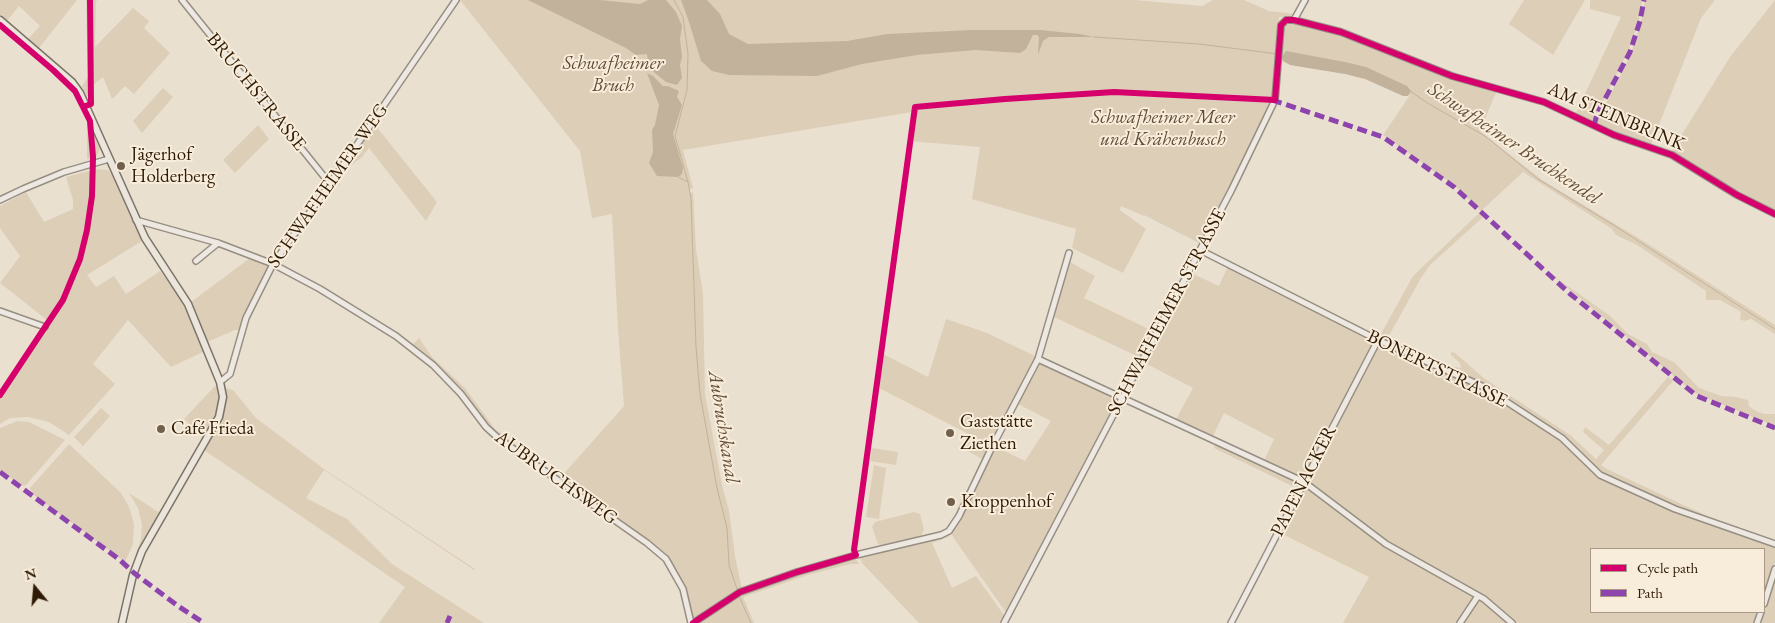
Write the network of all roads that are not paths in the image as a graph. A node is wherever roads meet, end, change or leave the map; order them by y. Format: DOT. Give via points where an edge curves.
graph roads {
  1 [pos="182,0"];
  2 [pos="456,0"];
  3 [pos="1305,0"];
  4 [pos="0,20"];
  5 [pos="1294,20"];
  6 [pos="109,159"];
  7 [pos="330,184"];
  8 [pos="0,200"];
  9 [pos="1775,214"];
  10 [pos="136,220"];
  11 [pos="218,243"];
  12 [pos="1200,250"];
  13 [pos="1069,253"];
  14 [pos="196,261"];
  15 [pos="273,264"];
  16 [pos="0,311"];
  17 [pos="45,327"];
  18 [pos="1378,340"];
  19 [pos="1038,359"];
  20 [pos="220,382"];
  21 [pos="1121,398"];
  22 [pos="1304,482"];
  23 [pos="1775,544"];
  24 [pos="1775,569"];
  25 [pos="1478,596"];
  26 [pos="1765,601"];
  27 [pos="122,623"];
  28 [pos="692,623"];
  29 [pos="1004,623"];
  30 [pos="1231,623"];
  31 [pos="1460,623"];
  32 [pos="1512,623"];
  1 -- 7 [label="street, BRUCHSTRASSE"];
  2 -- 7 [label="street, SCHWAFHEIMER WEG"];
  3 -- 5 [label="street, SCHWAFHEIMER STRASSE"];
  4 -- 6 [label="main road" via="72,82"];
  5 -- 9 [label="street, AM STEINBRINK" via="1341,32 1452,76 1544,102 1614,135 1672,155"];
  5 -- 12 [label="street, SCHWAFHEIMER STRASSE" via="1286,20 1281,25 1275,100"];
  6 -- 8 [label="street" via="57,175"];
  6 -- 10 [label="main road"];
  7 -- 15 [label="street, SCHWAFHEIMER WEG"];
  10 -- 11 [label="street, AUBRUCHSWEG"];
  10 -- 20 [label="main road" via="188,305"];
  11 -- 14 [label="street"];
  11 -- 15 [label="street, AUBRUCHSWEG"];
  12 -- 18 [label="street, BONERTSTRASSE"];
  12 -- 21 [label="street, SCHWAFHEIMER STRASSE"];
  13 -- 19 [label="street"];
  15 -- 20 [label="street, SCHWAFHEIMER WEG" via="246,318 230,374"];
  15 -- 28 [label="street, AUBRUCHSWEG" via="396,336 433,365 498,438 657,550 678,577"];
  16 -- 17 [label="street"];
  18 -- 22 [label="street, PAPENACKER"];
  18 -- 23 [label="street, BONERTSTRASSE" via="1484,387 1562,438 1600,475 1675,509"];
  19 -- 21 [label="street"];
  19 -- 28 [label="street" via="949,531 797,572 737,593"];
  20 -- 27 [label="main road" via="223,397 219,417 142,551"];
  21 -- 22 [label="street"];
  21 -- 29 [label="street, SCHWAFHEIMER STRASSE"];
  22 -- 25 [label="street" via="1386,544"];
  22 -- 30 [label="street, PAPENACKER"];
  24 -- 26 [label="street"];
  25 -- 31 [label="street"];
  25 -- 32 [label="street"];
}
